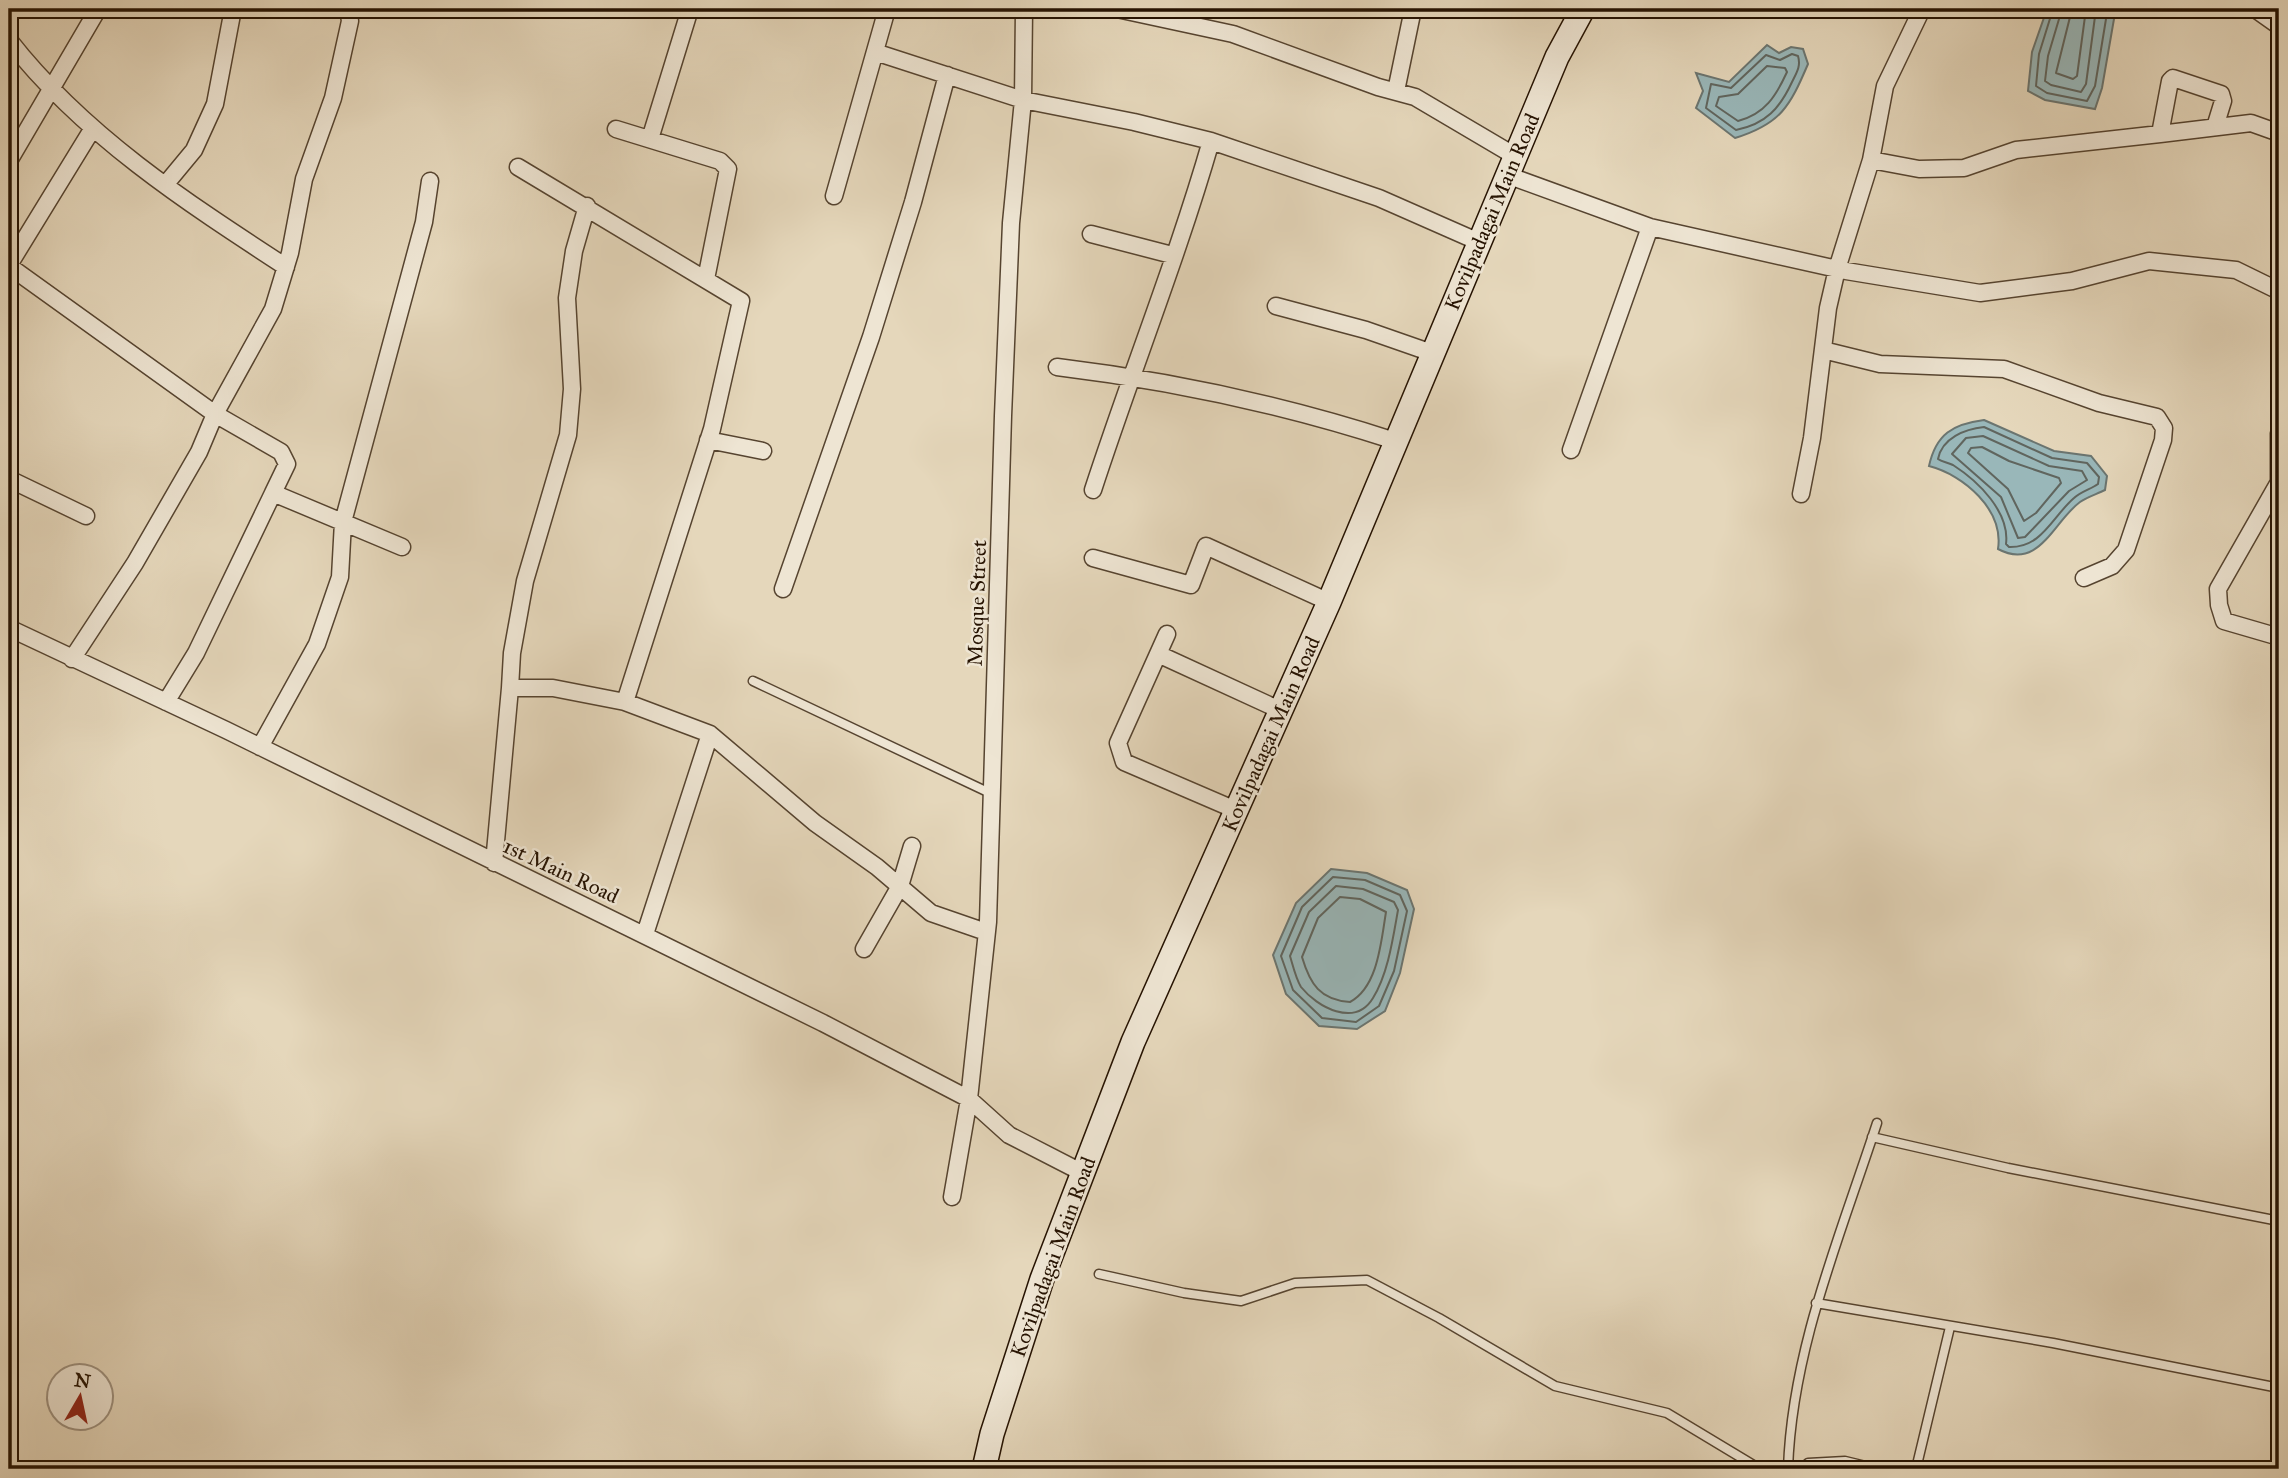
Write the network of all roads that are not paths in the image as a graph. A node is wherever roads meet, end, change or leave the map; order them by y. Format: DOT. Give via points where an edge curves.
graph roads {
  1 [pos="98,9"];
  2 [pos="233,9"];
  3 [pos="348,9"];
  4 [pos="690,9"];
  5 [pos="887,9"];
  6 [pos="1024,9"];
  7 [pos="1117,9"];
  8 [pos="1413,9"];
  9 [pos="1583,9"];
  10 [pos="1922,9"];
  11 [pos="2255,9"];
  12 [pos="1191,16"];
  13 [pos="2279,26"];
  14 [pos="9,40"];
  15 [pos="875,52"];
  16 [pos="947,75"];
  17 [pos="52,91"];
  18 [pos="1396,91"];
  19 [pos="1023,100"];
  20 [pos="2215,127"];
  21 [pos="93,128"];
  22 [pos="616,129"];
  23 [pos="2279,133"];
  24 [pos="2160,134"];
  25 [pos="650,139"];
  26 [pos="1211,141"];
  27 [pos="1871,160"];
  28 [pos="9,161"];
  29 [pos="1511,166"];
  30 [pos="518,167"];
  31 [pos="430,181"];
  32 [pos="165,185"];
  33 [pos="834,196"];
  34 [pos="587,206"];
  35 [pos="1650,227"];
  36 [pos="1091,234"];
  37 [pos="1479,242"];
  38 [pos="1172,254"];
  39 [pos="9,265"];
  40 [pos="286,267"];
  41 [pos="1838,269"];
  42 [pos="706,279"];
  43 [pos="2279,291"];
  44 [pos="1276,306"];
  45 [pos="1823,350"];
  46 [pos="1432,353"];
  47 [pos="1057,367"];
  48 [pos="1131,376"];
  49 [pos="215,414"];
  50 [pos="2279,433"];
  51 [pos="708,440"];
  52 [pos="1395,441"];
  53 [pos="1571,450"];
  54 [pos="763,451"];
  55 [pos="9,479"];
  56 [pos="2279,483"];
  57 [pos="1093,490"];
  58 [pos="273,493"];
  59 [pos="1801,494"];
  60 [pos="86,516"];
  61 [pos="343,522"];
  62 [pos="402,547"];
  63 [pos="1093,558"];
  64 [pos="2084,578"];
  65 [pos="783,589"];
  66 [pos="1329,602"];
  67 [pos="9,628"];
  68 [pos="1167,634"];
  69 [pos="2279,637"];
  70 [pos="1158,654"];
  71 [pos="72,659"];
  72 [pos="753,681"];
  73 [pos="510,688"];
  74 [pos="166,702"];
  75 [pos="625,702"];
  76 [pos="1282,711"];
  77 [pos="709,734"];
  78 [pos="260,747"];
  79 [pos="992,794"];
  80 [pos="1238,811"];
  81 [pos="912,846"];
  82 [pos="494,863"];
  83 [pos="900,886"];
  84 [pos="986,932"];
  85 [pos="645,934"];
  86 [pos="864,949"];
  87 [pos="969,1099"];
  88 [pos="1877,1123"];
  89 [pos="1872,1137"];
  90 [pos="1083,1173"];
  91 [pos="952,1197"];
  92 [pos="2279,1221"];
  93 [pos="1099,1274"];
  94 [pos="1816,1303"];
  95 [pos="1950,1327"];
  96 [pos="2279,1388"];
  97 [pos="984,1469"];
  98 [pos="1760,1469"];
  99 [pos="1788,1469"];
  100 [pos="1802,1469"];
  101 [pos="1878,1469"];
  102 [pos="1916,1469"];
  1 -- 17 [label="street"];
  2 -- 32 [label="street" via="215,104 194,150"];
  3 -- 40 [label="street" via="333,99 304,179"];
  4 -- 25 [label="street"];
  5 -- 15 [label="street"];
  6 -- 19 [label="street, Mosque Street"];
  7 -- 12 [label="street"];
  8 -- 18 [label="street"];
  9 -- 29 [label="main road, Kovilpadagai Main Road" via="1557,57"];
  10 -- 27 [label="street" via="1885,86"];
  11 -- 13 [label="street"];
  12 -- 18 [label="street"];
  14 -- 17 [label="street"];
  15 -- 16 [label="street"];
  15 -- 33 [label="street"];
  16 -- 19 [label="street"];
  16 -- 65 [label="street" via="871,337"];
  17 -- 21 [label="street"];
  17 -- 28 [label="street"];
  18 -- 29 [label="street" via="1469,127"];
  19 -- 26 [label="street"];
  19 -- 79 [label="street, Mosque Street" via="1011,223"];
  20 -- 23 [label="street" via="2251,123"];
  20 -- 24 [label="street"];
  20 -- 24 [label="street" via="2221,94 2173,78"];
  21 -- 32 [label="street"];
  21 -- 39 [label="street"];
  22 -- 25 [label="street"];
  24 -- 27 [label="street" via="2016,150 1964,168 1919,169"];
  25 -- 42 [label="street" via="720,162 728,169"];
  26 -- 37 [label="street" via="1379,198"];
  26 -- 38 [label="street"];
  27 -- 41 [label="street"];
  29 -- 35 [label="street"];
  29 -- 37 [label="main road, Kovilpadagai Main Road"];
  30 -- 34 [label="street"];
  31 -- 61 [label="street" via="424,222"];
  32 -- 40 [label="street"];
  34 -- 42 [label="street"];
  34 -- 73 [label="street" via="567,298 572,389 568,435 525,581"];
  35 -- 41 [label="street"];
  35 -- 53 [label="street"];
  36 -- 38 [label="street"];
  37 -- 46 [label="main road, Kovilpadagai Main Road"];
  38 -- 48 [label="street"];
  39 -- 49 [label="street"];
  40 -- 49 [label="street" via="272,309"];
  41 -- 43 [label="street" via="1980,292 2072,281 2148,261 2236,270"];
  41 -- 45 [label="street"];
  42 -- 51 [label="street" via="736,296 742,309"];
  44 -- 46 [label="street"];
  45 -- 59 [label="street"];
  45 -- 64 [label="street" via="1880,364 2004,369 2099,403 2157,417 2164,428 2163,440 2126,550 2112,566"];
  46 -- 52 [label="main road, Kovilpadagai Main Road"];
  47 -- 48 [label="street"];
  48 -- 52 [label="street" via="1283,406"];
  48 -- 57 [label="street"];
  49 -- 58 [label="street" via="285,456 287,464"];
  49 -- 71 [label="street" via="199,452 135,563"];
  50 -- 56 [label="street"];
  51 -- 54 [label="street"];
  51 -- 75 [label="street"];
  52 -- 66 [label="main road, Kovilpadagai Main Road"];
  55 -- 60 [label="street"];
  56 -- 69 [label="street" via="2218,589 2224,621"];
  58 -- 61 [label="street"];
  58 -- 74 [label="street" via="197,653"];
  61 -- 62 [label="street"];
  61 -- 78 [label="street" via="340,577 317,644"];
  63 -- 66 [label="street" via="1191,585 1206,546"];
  66 -- 76 [label="main road, Kovilpadagai Main Road"];
  67 -- 71 [label="street, 1st Main Road"];
  68 -- 70 [label="street"];
  70 -- 76 [label="street"];
  70 -- 80 [label="street" via="1118,743 1124,762"];
  71 -- 74 [label="street, 1st Main Road"];
  72 -- 79 [label="lane"];
  73 -- 75 [label="street" via="553,688"];
  73 -- 82 [label="street"];
  74 -- 78 [label="street, 1st Main Road"];
  75 -- 77 [label="street"];
  76 -- 80 [label="main road, Kovilpadagai Main Road"];
  77 -- 83 [label="street" via="815,823"];
  77 -- 85 [label="street"];
  78 -- 82 [label="street, 1st Main Road"];
  79 -- 84 [label="street, Mosque Street"];
  80 -- 90 [label="main road, Kovilpadagai Main Road" via="1133,1042"];
  81 -- 83 [label="street"];
  82 -- 85 [label="street, 1st Main Road"];
  83 -- 84 [label="street" via="931,913"];
  83 -- 86 [label="street"];
  84 -- 87 [label="street, Mosque Street"];
  85 -- 87 [label="street, 1st Main Road"];
  87 -- 90 [label="street, 1st Main Road" via="1009,1135"];
  87 -- 91 [label="street, Mosque Street"];
  88 -- 89 [label="lane"];
  89 -- 92 [label="lane"];
  89 -- 94 [label="lane"];
  90 -- 97 [label="main road, Kovilpadagai Main Road" via="1042,1279"];
  93 -- 98 [label="lane" via="1241,1301 1295,1283 1367,1280 1555,1386 1667,1413"];
  94 -- 95 [label="lane"];
  94 -- 99 [label="lane" via="1790,1421"];
  95 -- 96 [label="lane"];
  95 -- 102 [label="lane"];
  100 -- 101 [label="lane" via="1808,1463 1845,1461"];
}
